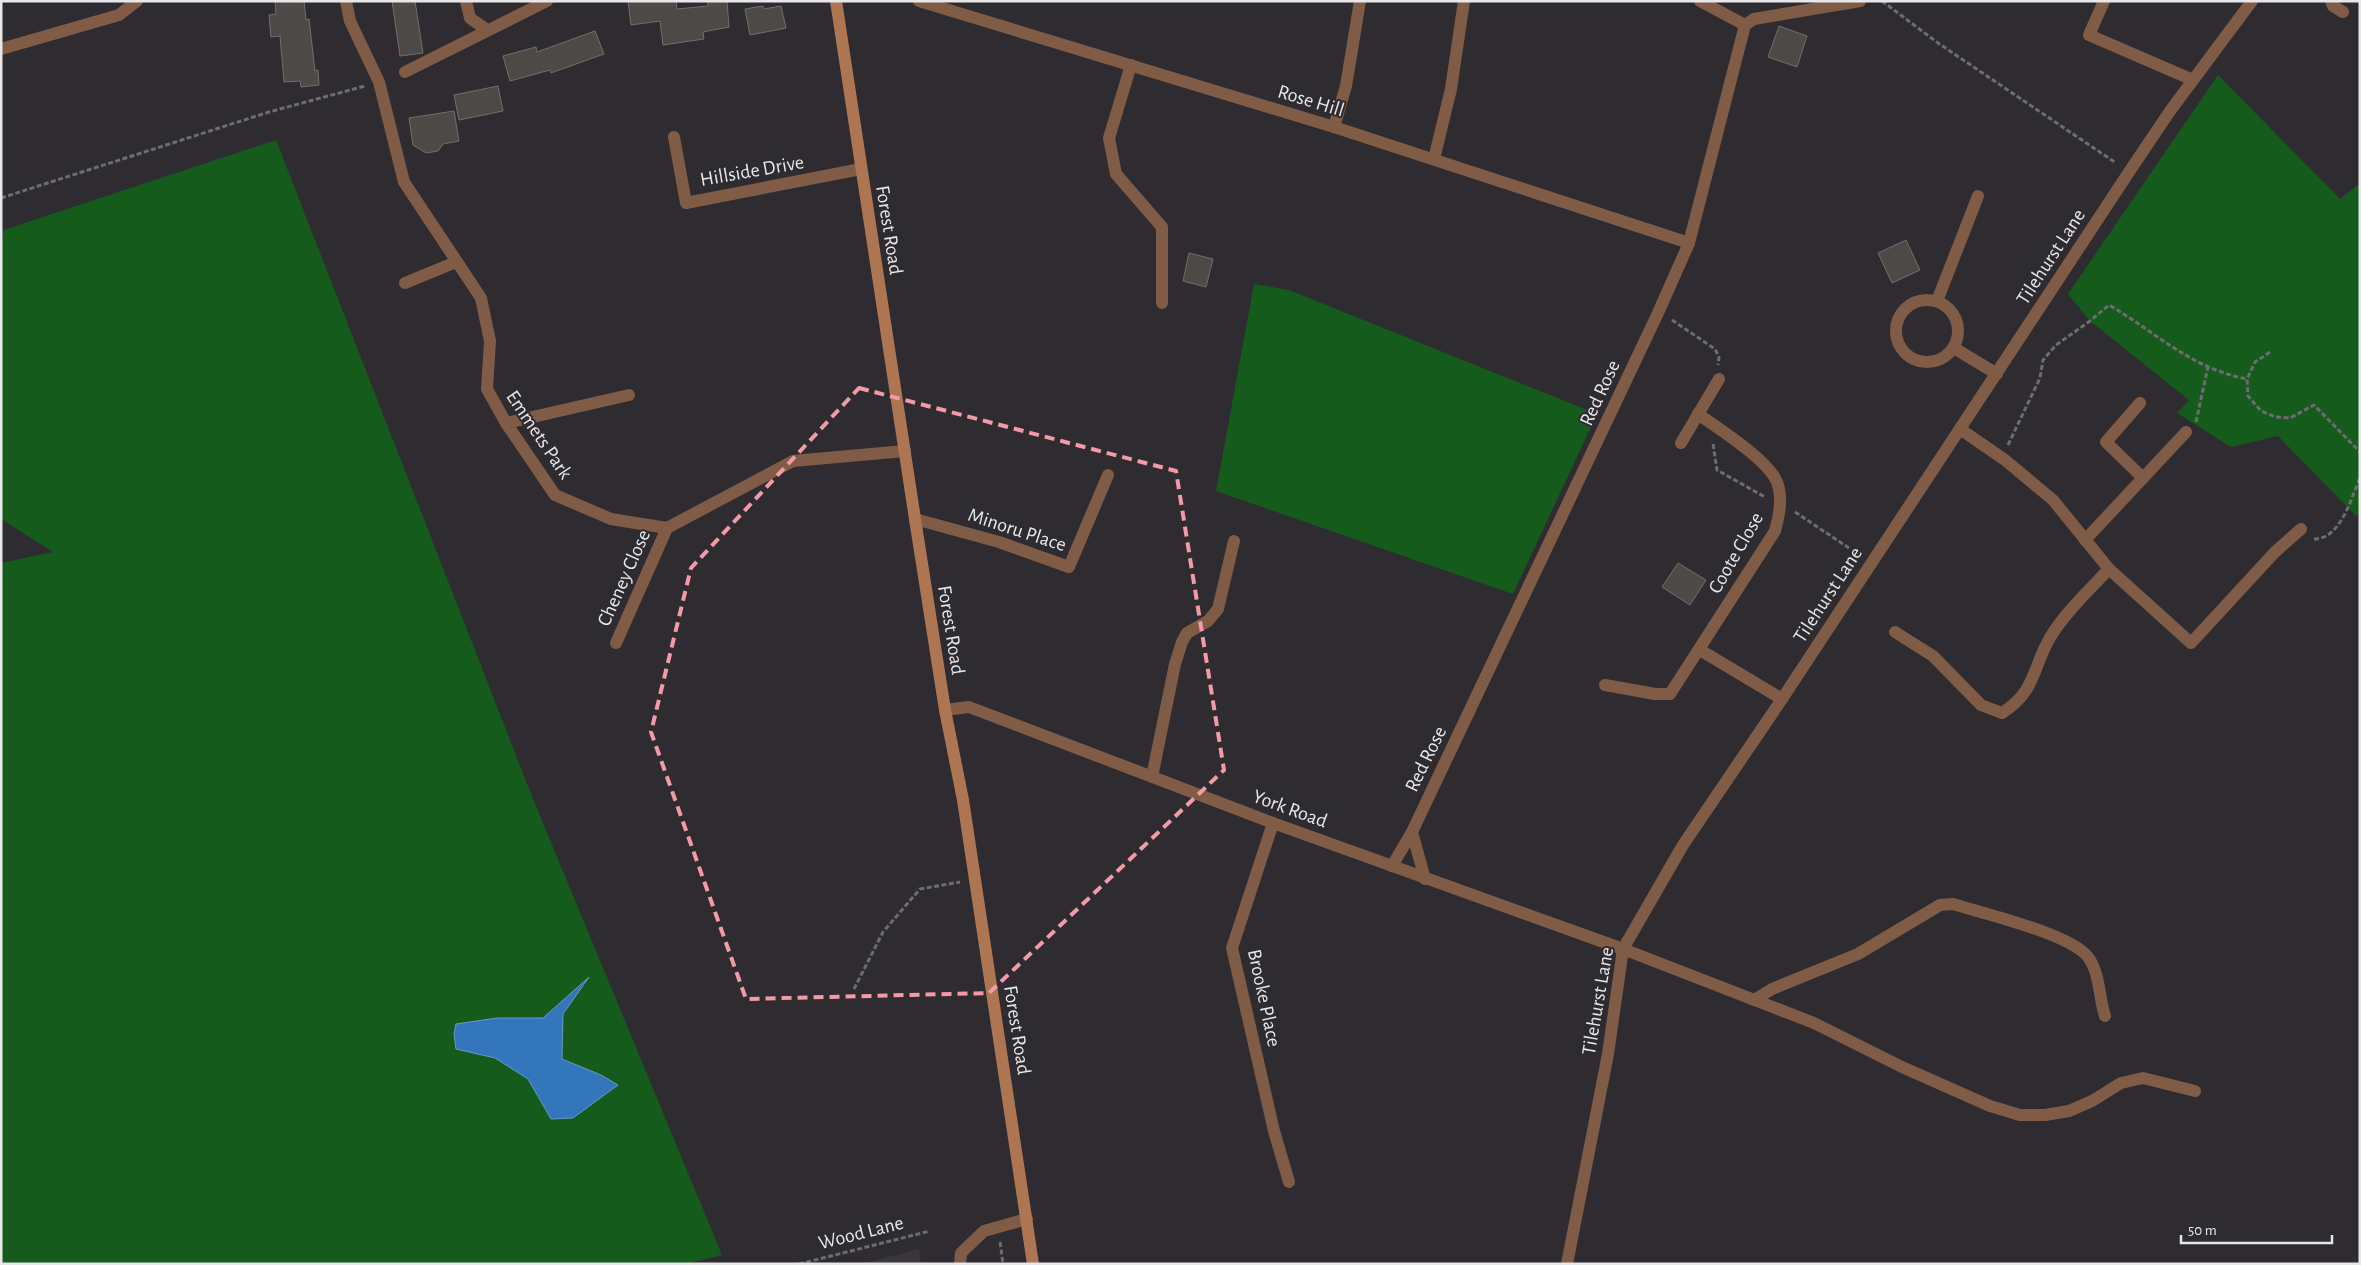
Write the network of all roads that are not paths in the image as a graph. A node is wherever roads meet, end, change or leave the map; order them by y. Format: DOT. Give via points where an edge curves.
graph roads {
  1 [pos="137,1"];
  2 [pos="346,1"];
  3 [pos="466,1"];
  4 [pos="547,1"];
  5 [pos="836,1"];
  6 [pos="919,1"];
  7 [pos="1360,1"];
  8 [pos="1464,1"];
  9 [pos="1700,1"];
  10 [pos="1860,1"];
  11 [pos="2104,1"];
  12 [pos="2252,1"];
  13 [pos="2331,1"];
  14 [pos="2343,12"];
  15 [pos="1745,25"];
  16 [pos="487,30"];
  17 [pos="1,49"];
  18 [pos="1132,65"];
  19 [pos="405,72"];
  20 [pos="2193,80"];
  21 [pos="1334,127"];
  22 [pos="674,138"];
  23 [pos="1434,159"];
  24 [pos="861,170"];
  25 [pos="1978,196"];
  26 [pos="1689,242"];
  27 [pos="456,262"];
  28 [pos="405,283"];
  29 [pos="1937,301"];
  30 [pos="1162,303"];
  31 [pos="1954,348"];
  32 [pos="1996,374"];
  33 [pos="1719,379"];
  34 [pos="629,395"];
  35 [pos="2140,403"];
  36 [pos="1698,414"];
  37 [pos="506,423"];
  38 [pos="1960,428"];
  39 [pos="2186,432"];
  40 [pos="1681,443"];
  41 [pos="905,451"];
  42 [pos="1108,475"];
  43 [pos="2143,478"];
  44 [pos="914,519"];
  45 [pos="667,528"];
  46 [pos="2301,529"];
  47 [pos="2085,540"];
  48 [pos="1234,541"];
  49 [pos="2109,569"];
  50 [pos="1895,632"];
  51 [pos="616,643"];
  52 [pos="1700,650"];
  53 [pos="1605,684"];
  54 [pos="1782,699"];
  55 [pos="946,710"];
  56 [pos="1152,777"];
  57 [pos="1273,823"];
  58 [pos="1412,832"];
  59 [pos="1392,866"];
  60 [pos="1425,880"];
  61 [pos="1623,949"];
  62 [pos="1754,1000"];
  63 [pos="2105,1016"];
  64 [pos="2196,1091"];
  65 [pos="1289,1182"];
  66 [pos="1027,1219"];
  67 [pos="960,1264"];
  68 [pos="1033,1264"];
  69 [pos="1567,1264"];
  1 -- 17 [label="street" via="120,15"];
  2 -- 27 [label="street, Emmets Park" via="350,21 379,82 404,182"];
  3 -- 16 [label="street" via="470,18"];
  4 -- 16 [label="street"];
  5 -- 24 [label="main road, Forest Road"];
  6 -- 18 [label="street, Rose Hill"];
  7 -- 21 [label="street" via="1346,86"];
  8 -- 23 [label="street" via="1451,88"];
  9 -- 15 [label="street"];
  10 -- 15 [label="street" via="1754,19"];
  11 -- 20 [label="street" via="2088,34"];
  12 -- 20 [label="street, Tilehurst Lane"];
  13 -- 14 [label="street"];
  15 -- 26 [label="street, Red Rose"];
  16 -- 19 [label="street"];
  18 -- 21 [label="street, Rose Hill"];
  18 -- 30 [label="street" via="1109,138 1116,174 1162,227"];
  20 -- 32 [label="street, Tilehurst Lane"];
  21 -- 23 [label="street, Rose Hill"];
  22 -- 24 [label="street, Hillside Drive" via="686,202"];
  23 -- 26 [label="street, Rose Hill"];
  24 -- 41 [label="main road, Forest Road"];
  25 -- 29 [label="street"];
  26 -- 58 [label="street, Red Rose"];
  27 -- 28 [label="street"];
  27 -- 37 [label="street, Emmets Park" via="481,298 490,341 486,389"];
  29 -- 31 [label="street" via="1957,320 1959,330"];
  29 -- 31 [label="street" via="1916,302 1906,308 1899,316 1896,337 1900,348 1916,361 1938,361"];
  31 -- 32 [label="street"];
  32 -- 38 [label="street, Tilehurst Lane"];
  33 -- 36 [label="street"];
  34 -- 37 [label="street"];
  35 -- 43 [label="street" via="2106,442"];
  36 -- 40 [label="street"];
  36 -- 52 [label="street, Coote Close" via="1754,454 1776,481 1780,512 1775,531"];
  37 -- 45 [label="street, Emmets Park" via="555,495 611,519"];
  38 -- 47 [label="street" via="2053,500"];
  38 -- 54 [label="street, Tilehurst Lane"];
  39 -- 43 [label="street"];
  41 -- 44 [label="main road, Forest Road"];
  41 -- 45 [label="street" via="792,461"];
  42 -- 44 [label="street, Minoru Place" via="1069,567 999,542"];
  43 -- 47 [label="street"];
  44 -- 55 [label="main road, Forest Road"];
  45 -- 51 [label="street, Cheney Close"];
  46 -- 49 [label="street" via="2275,552 2191,643"];
  47 -- 49 [label="street"];
  48 -- 56 [label="street" via="1218,609 1208,621 1187,633 1182,642"];
  49 -- 50 [label="street" via="2050,636 2030,688 2002,713 1981,705 1933,656"];
  52 -- 53 [label="street, Coote Close" via="1670,694"];
  52 -- 54 [label="street"];
  54 -- 61 [label="street, Tilehurst Lane" via="1683,845"];
  55 -- 56 [label="street, York Road" via="969,707"];
  55 -- 66 [label="main road, Forest Road" via="963,800"];
  56 -- 57 [label="street, York Road"];
  57 -- 59 [label="street, York Road"];
  57 -- 65 [label="street, Brooke Place" via="1232,948 1274,1131"];
  58 -- 59 [label="street, Red Rose"];
  58 -- 60 [label="street"];
  59 -- 60 [label="street, York Road"];
  60 -- 61 [label="street, York Road"];
  61 -- 62 [label="street, York Road"];
  61 -- 69 [label="street, Tilehurst Lane" via="1608,1054"];
  62 -- 63 [label="street" via="1772,989 1858,954 1940,905 1953,904 2035,928 2078,948 2089,958 2095,972"];
  62 -- 64 [label="street, York Road" via="1814,1023 1990,1106 2020,1115 2069,1111 2121,1083 2143,1078"];
  66 -- 67 [label="street" via="984,1231 961,1253"];
  66 -- 68 [label="main road, Forest Road"];
}
